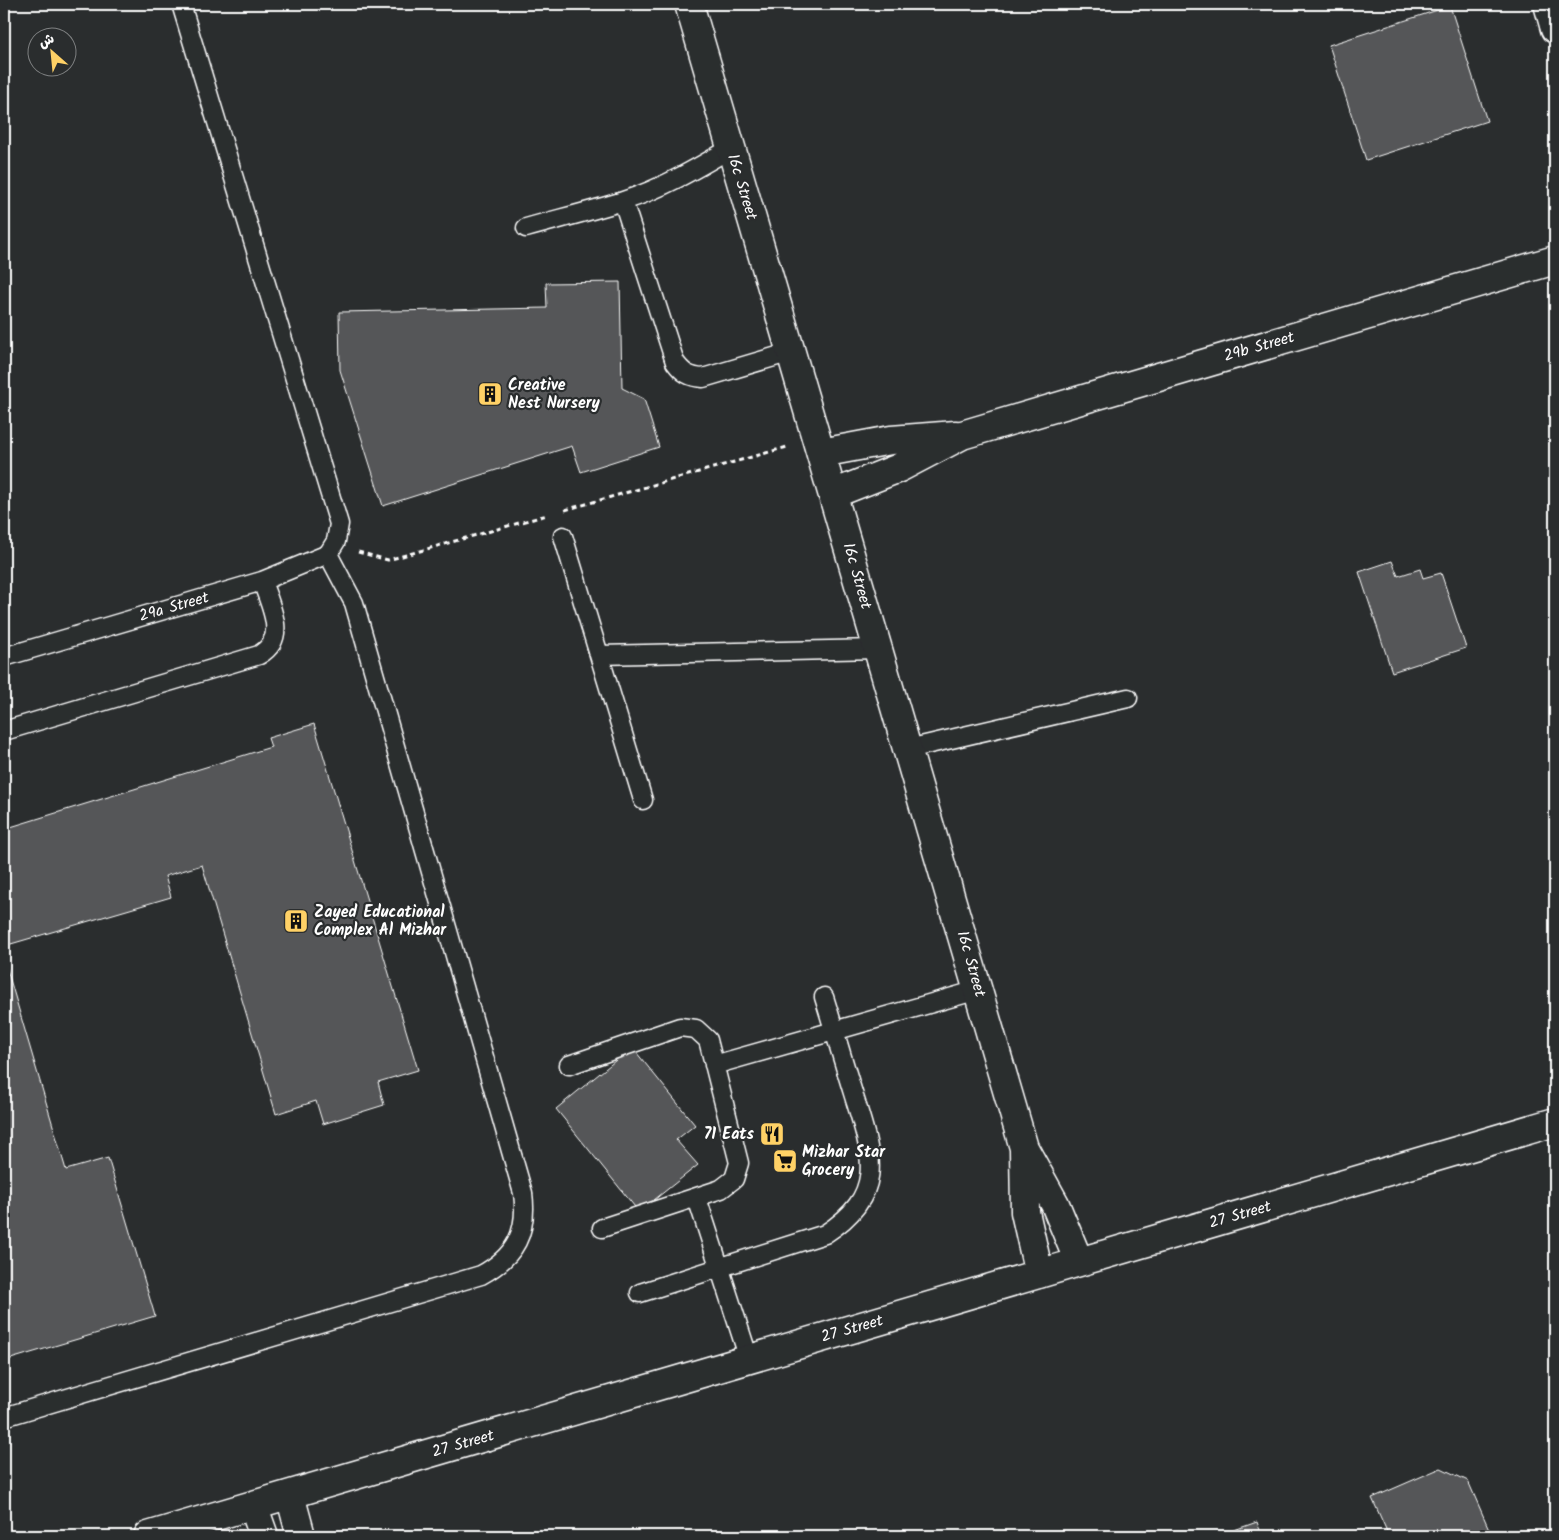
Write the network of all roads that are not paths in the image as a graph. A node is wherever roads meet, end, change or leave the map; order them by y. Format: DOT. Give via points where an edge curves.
graph roads {
  1 [pos="181,4"];
  2 [pos="689,4"];
  3 [pos="1548,4"];
  4 [pos="1555,29"];
  5 [pos="731,148"];
  6 [pos="623,201"];
  7 [pos="526,228"];
  8 [pos="1555,260"];
  9 [pos="791,352"];
  10 [pos="962,435"];
  11 [pos="819,446"];
  12 [pos="833,494"];
  13 [pos="563,536"];
  14 [pos="332,547"];
  15 [pos="262,581"];
  16 [pos="878,649"];
  17 [pos="599,655"];
  18 [pos="4,657"];
  19 [pos="1128,698"];
  20 [pos="4,731"];
  21 [pos="908,749"];
  22 [pos="643,800"];
  23 [pos="978,990"];
  24 [pos="824,997"];
  25 [pos="834,1031"];
  26 [pos="568,1065"];
  27 [pos="714,1065"];
  28 [pos="1555,1123"];
  29 [pos="1024,1148"];
  30 [pos="697,1198"];
  31 [pos="602,1228"];
  32 [pos="1079,1262"];
  33 [pos="719,1268"];
  34 [pos="1039,1274"];
  35 [pos="640,1293"];
  36 [pos="750,1359"];
  37 [pos="4,1417"];
  38 [pos="290,1495"];
  39 [pos="253,1505"];
  40 [pos="148,1536"];
  41 [pos="264,1536"];
  42 [pos="301,1536"];
  1 -- 14 [label="lane" via="339,524"];
  2 -- 5 [label="street, 16c Street"];
  3 -- 4 [label="street"];
  5 -- 6 [label="lane" via="676,179"];
  5 -- 9 [label="street, 16c Street"];
  6 -- 7 [label="lane"];
  6 -- 9 [label="lane" via="675,362 682,371 691,377 703,378"];
  8 -- 10 [label="street, 29b Street"];
  9 -- 11 [label="street, 16c Street"];
  10 -- 11 [label="street, 29b Street"];
  10 -- 12 [label="street, 29b Street" via="899,468"];
  11 -- 12 [label="street, 16c Street"];
  12 -- 16 [label="street, 16c Street"];
  13 -- 17 [label="lane"];
  14 -- 15 [label="lane, 29a Street"];
  14 -- 37 [label="lane" via="354,603 523,1193 525,1209 519,1240 497,1266 481,1275"];
  15 -- 18 [label="lane, 29a Street"];
  15 -- 20 [label="lane" via="277,626 273,643 259,655"];
  16 -- 17 [label="lane"];
  16 -- 21 [label="street, 16c Street"];
  17 -- 22 [label="lane"];
  19 -- 21 [label="lane"];
  21 -- 23 [label="street, 16c Street"];
  23 -- 25 [label="lane"];
  23 -- 29 [label="street, 16c Street"];
  24 -- 25 [label="lane"];
  25 -- 27 [label="lane"];
  25 -- 33 [label="lane" via="870,1151 868,1184 861,1199 840,1224 825,1234"];
  26 -- 27 [label="lane" via="688,1026 708,1040"];
  27 -- 30 [label="lane" via="738,1171 728,1185"];
  28 -- 32 [label="street, 27 Street"];
  29 -- 32 [label="street, 16c Street" via="1055,1204"];
  29 -- 34 [label="street, 16c Street" via="1025,1212"];
  30 -- 31 [label="lane"];
  30 -- 33 [label="lane"];
  32 -- 34 [label="street, 27 Street"];
  33 -- 35 [label="lane"];
  33 -- 36 [label="lane"];
  34 -- 36 [label="street, 27 Street"];
  36 -- 38 [label="street, 27 Street"];
  38 -- 39 [label="street, 27 Street"];
  38 -- 42 [label="street"];
  39 -- 40 [label="street, 27 Street"];
  39 -- 41 [label="street"];
}
